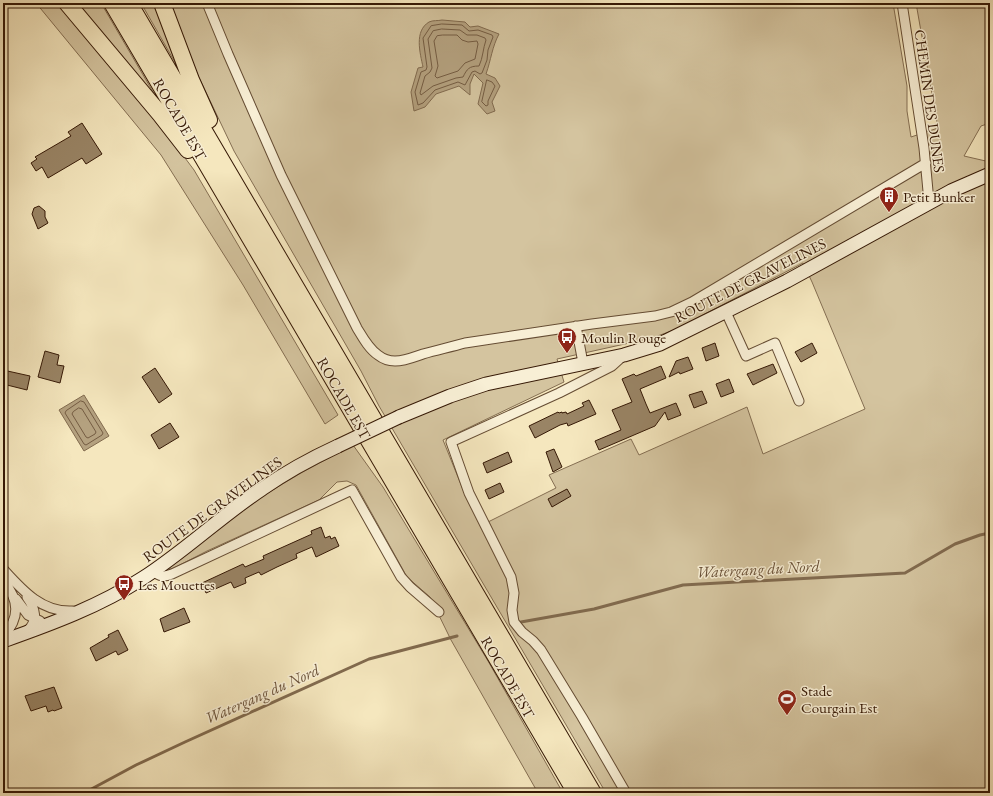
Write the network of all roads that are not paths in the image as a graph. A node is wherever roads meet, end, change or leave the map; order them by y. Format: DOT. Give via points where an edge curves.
graph roads {
  1 [pos="67,3"];
  2 [pos="112,3"];
  3 [pos="129,3"];
  4 [pos="162,3"];
  5 [pos="207,3"];
  6 [pos="902,3"];
  7 [pos="218,154"];
  8 [pos="926,162"];
  9 [pos="990,174"];
  10 [pos="929,202"];
  11 [pos="246,230"];
  12 [pos="726,312"];
  13 [pos="576,326"];
  14 [pos="624,355"];
  15 [pos="583,363"];
  16 [pos="799,400"];
  17 [pos="3,569"];
  18 [pos="153,572"];
  19 [pos="3,581"];
  20 [pos="23,591"];
  21 [pos="15,598"];
  22 [pos="81,611"];
  23 [pos="439,612"];
  24 [pos="35,620"];
  25 [pos="52,623"];
  26 [pos="23,634"];
  27 [pos="3,637"];
  28 [pos="3,641"];
  29 [pos="576,793"];
  30 [pos="593,793"];
  31 [pos="626,793"];
  1 -- 11 [label="highway" via="190,151"];
  2 -- 11 [label="highway, ROCADE EST"];
  3 -- 7 [label="highway, ROCADE EST"];
  4 -- 7 [label="highway" via="212,128"];
  5 -- 13 [label="street" via="285,184 357,328 378,356 399,361 465,343"];
  6 -- 8 [label="street, CHEMIN DES DUNES"];
  7 -- 30 [label="highway, ROCADE EST"];
  8 -- 10 [label="street, CHEMIN DES DUNES"];
  8 -- 13 [label="street" via="686,305 655,316"];
  9 -- 10 [label="main road, ROUTE DE GRAVELINES"];
  10 -- 12 [label="main road, ROUTE DE GRAVELINES"];
  11 -- 29 [label="highway, ROCADE EST"];
  12 -- 14 [label="main road, ROUTE DE GRAVELINES" via="660,344"];
  12 -- 16 [label="street" via="746,356 775,343"];
  13 -- 15 [label="street"];
  14 -- 15 [label="main road, ROUTE DE GRAVELINES"];
  14 -- 31 [label="street" via="612,366 595,375 451,442 466,486 511,577 514,622 541,650"];
  15 -- 18 [label="main road, ROUTE DE GRAVELINES, bridge" via="477,386 433,402 338,446 261,489"];
  17 -- 20 [label="street"];
  18 -- 22 [label="main road, ROUTE DE GRAVELINES"];
  18 -- 23 [label="street" via="162,576 172,574 352,490 401,577"];
  19 -- 21 [label="street"];
  20 -- 22 [label="street" via="51,609"];
  20 -- 24 [label="street" via="33,606"];
  21 -- 24 [label="street"];
  21 -- 27 [label="street" via="14,617"];
  22 -- 25 [label="main road, ROUTE DE GRAVELINES"];
  24 -- 25 [label="street"];
  24 -- 26 [label="street" via="32,627"];
  25 -- 26 [label="main road, ROUTE DE GRAVELINES"];
  26 -- 28 [label="main road, ROUTE DE GRAVELINES"];
}
